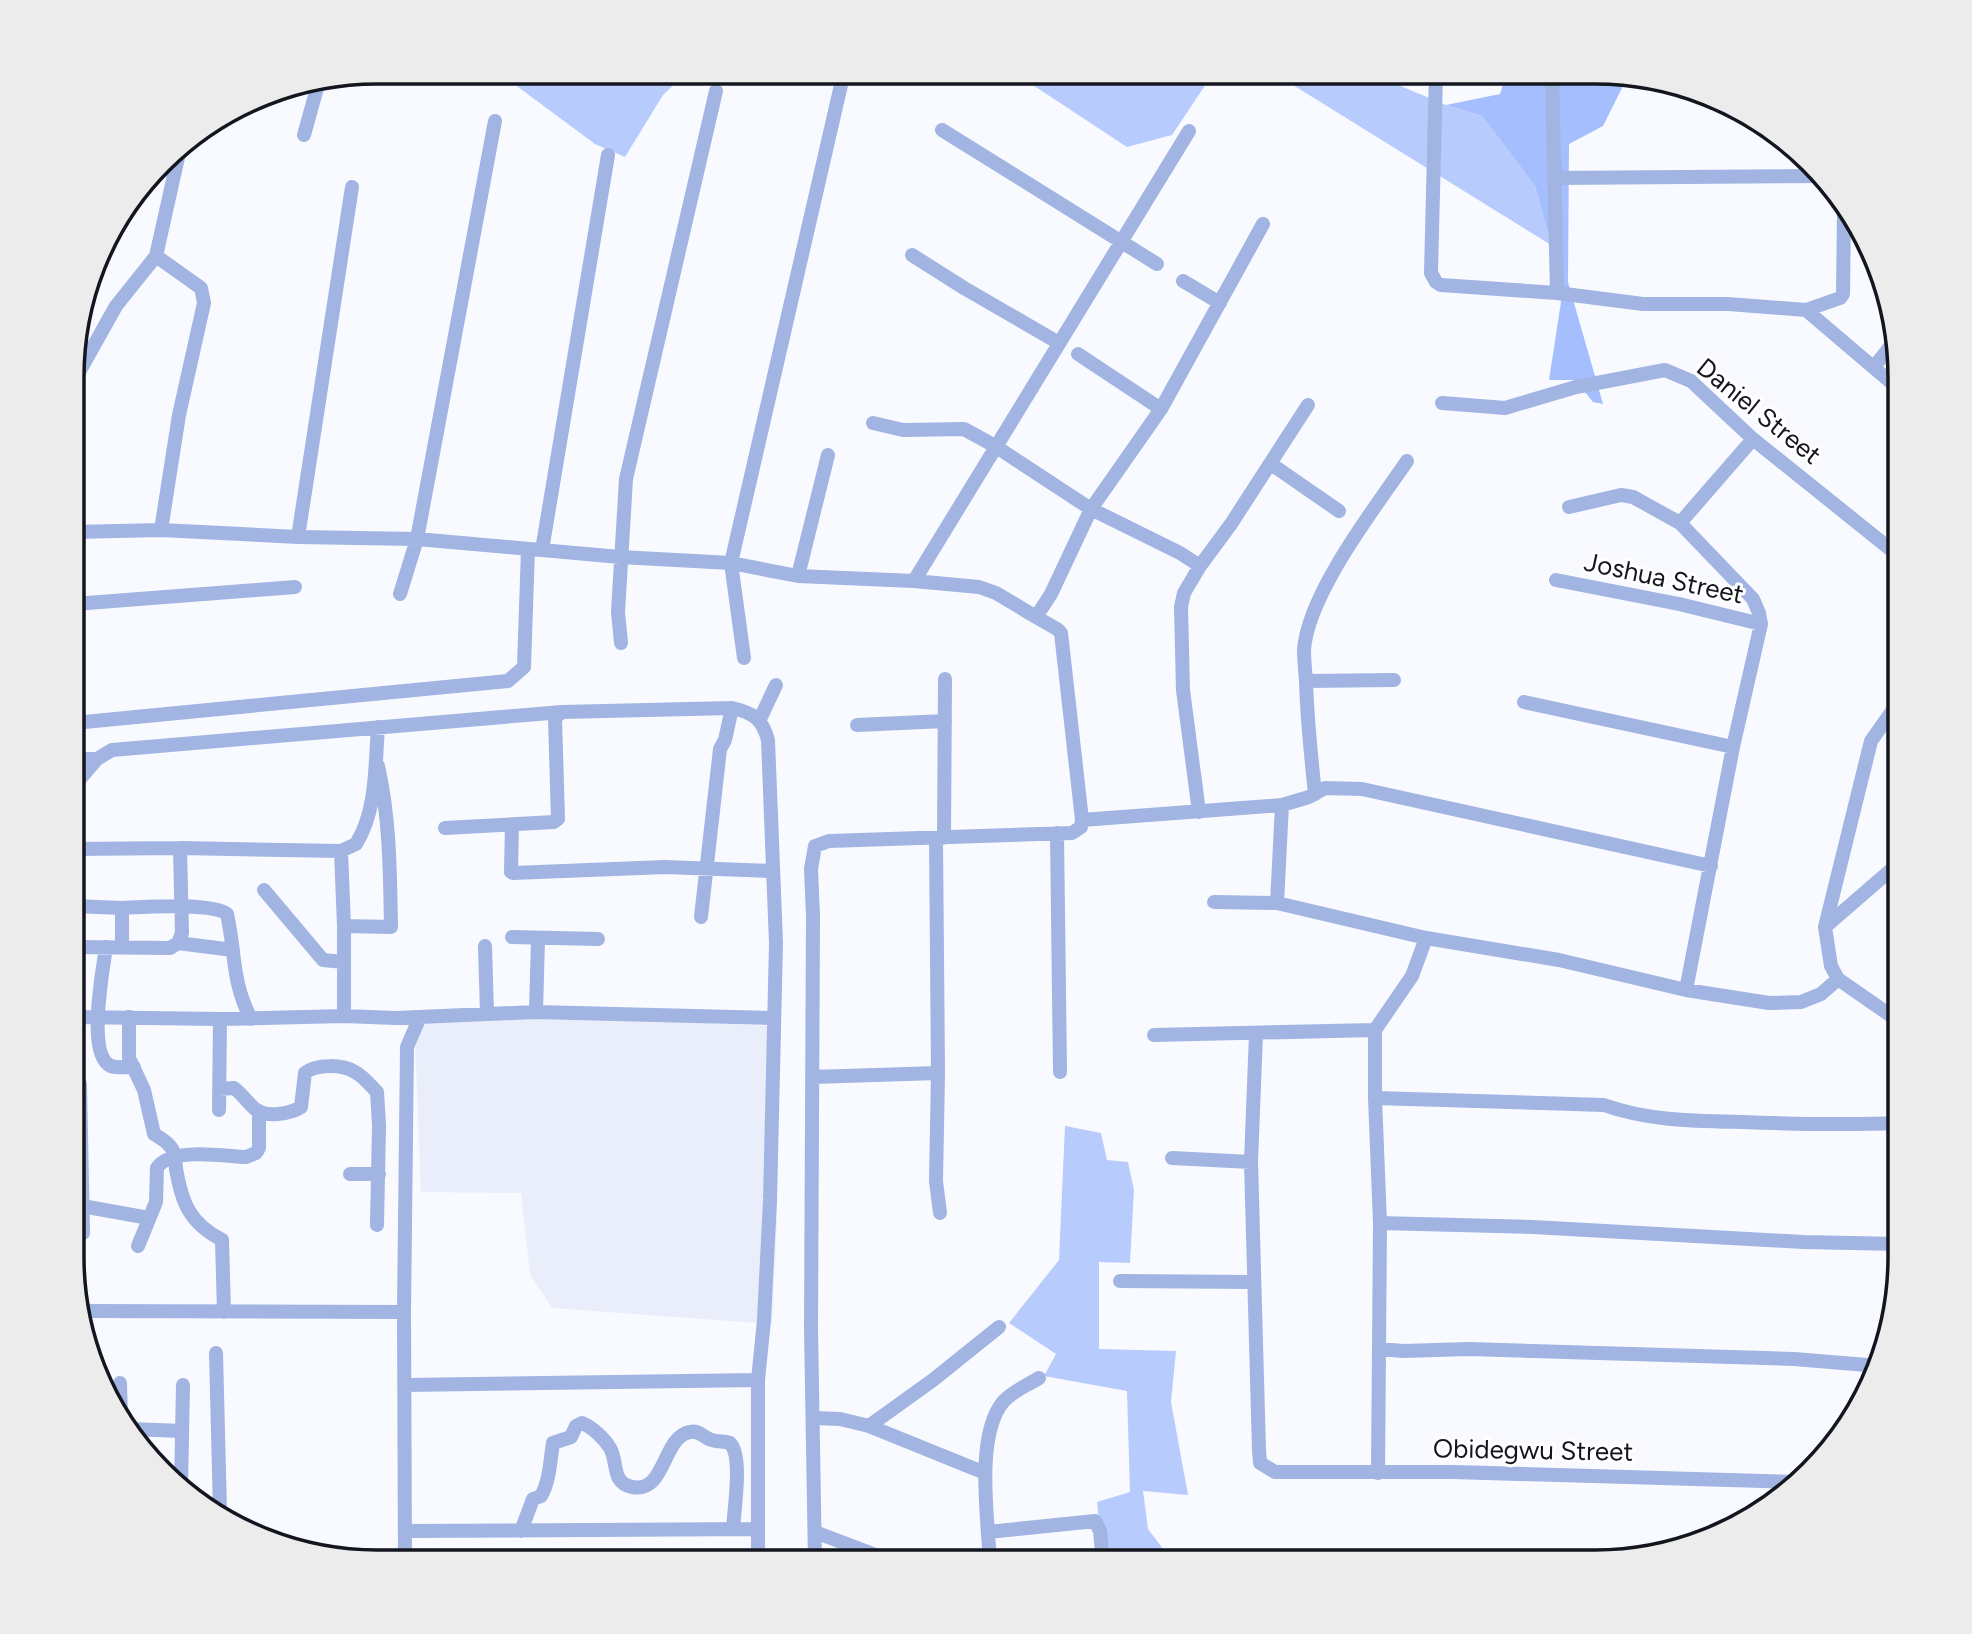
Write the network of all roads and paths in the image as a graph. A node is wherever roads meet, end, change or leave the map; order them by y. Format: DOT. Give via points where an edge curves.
graph roads {
  1 [pos="841,84"];
  2 [pos="1436,84"];
  3 [pos="1552,84"];
  4 [pos="316,91"];
  5 [pos="716,91"];
  6 [pos="495,121"];
  7 [pos="942,130"];
  8 [pos="1189,131"];
  9 [pos="304,135"];
  10 [pos="608,155"];
  11 [pos="177,164"];
  12 [pos="1808,176"];
  13 [pos="1554,178"];
  14 [pos="352,187"];
  15 [pos="1844,222"];
  16 [pos="1263,224"];
  17 [pos="1121,240"];
  18 [pos="912,255"];
  19 [pos="156,256"];
  20 [pos="1157,264"];
  21 [pos="1183,281"];
  22 [pos="1557,293"];
  23 [pos="1220,303"];
  24 [pos="1806,310"];
  25 [pos="1059,343"];
  26 [pos="1886,352"];
  27 [pos="1078,354"];
  28 [pos="85,362"];
  29 [pos="1874,367"];
  30 [pos="1888,379"];
  31 [pos="1442,403"];
  32 [pos="1308,405"];
  33 [pos="1161,409"];
  34 [pos="873,423"];
  35 [pos="1753,439"];
  36 [pos="995,446"];
  37 [pos="828,455"];
  38 [pos="1407,461"];
  39 [pos="1271,464"];
  40 [pos="1569,506"];
  41 [pos="1091,509"];
  42 [pos="1339,511"];
  43 [pos="1680,523"];
  44 [pos="161,530"];
  45 [pos="84,532"];
  46 [pos="298,537"];
  47 [pos="417,539"];
  48 [pos="1888,547"];
  49 [pos="535,549"];
  50 [pos="620,557"];
  51 [pos="731,564"];
  52 [pos="1200,566"];
  53 [pos="798,576"];
  54 [pos="1556,580"];
  55 [pos="914,581"];
  56 [pos="295,587"];
  57 [pos="400,594"];
  58 [pos="84,603"];
  59 [pos="1036,617"];
  60 [pos="1761,624"];
  61 [pos="621,643"];
  62 [pos="744,658"];
  63 [pos="945,678"];
  64 [pos="1394,680"];
  65 [pos="1306,681"];
  66 [pos="776,685"];
  67 [pos="1524,702"];
  68 [pos="732,708"];
  69 [pos="562,712"];
  70 [pos="1888,717"];
  71 [pos="760,719"];
  72 [pos="945,721"];
  73 [pos="84,722"];
  74 [pos="857,725"];
  75 [pos="378,727"];
  76 [pos="1733,747"];
  77 [pos="376,756"];
  78 [pos="84,759"];
  79 [pos="97,759"];
  80 [pos="84,775"];
  81 [pos="1315,794"];
  82 [pos="1282,806"];
  83 [pos="1199,812"];
  84 [pos="1082,820"];
  85 [pos="512,825"];
  86 [pos="445,828"];
  87 [pos="1057,833"];
  88 [pos="940,838"];
  89 [pos="180,848"];
  90 [pos="84,849"];
  91 [pos="341,851"];
  92 [pos="1711,866"];
  93 [pos="708,867"];
  94 [pos="772,871"];
  95 [pos="1888,872"];
  96 [pos="264,890"];
  97 [pos="1214,902"];
  98 [pos="1277,904"];
  99 [pos="84,906"];
  100 [pos="180,907"];
  101 [pos="122,908"];
  102 [pos="701,917"];
  103 [pos="344,926"];
  104 [pos="1825,927"];
  105 [pos="512,937"];
  106 [pos="1426,938"];
  107 [pos="538,939"];
  108 [pos="598,939"];
  109 [pos="178,943"];
  110 [pos="485,946"];
  111 [pos="84,947"];
  112 [pos="106,947"];
  113 [pos="122,947"];
  114 [pos="233,950"];
  115 [pos="344,962"];
  116 [pos="1838,979"];
  117 [pos="1686,990"];
  118 [pos="488,1013"];
  119 [pos="536,1013"];
  120 [pos="1888,1014"];
  121 [pos="344,1016"];
  122 [pos="84,1017"];
  123 [pos="97,1017"];
  124 [pos="129,1017"];
  125 [pos="420,1017"];
  126 [pos="396,1018"];
  127 [pos="773,1018"];
  128 [pos="219,1019"];
  129 [pos="251,1019"];
  130 [pos="1375,1030"];
  131 [pos="1256,1034"];
  132 [pos="1154,1035"];
  133 [pos="407,1046"];
  134 [pos="134,1067"];
  135 [pos="1060,1072"];
  136 [pos="937,1073"];
  137 [pos="812,1077"];
  138 [pos="219,1089"];
  139 [pos="1375,1098"];
  140 [pos="219,1110"];
  141 [pos="259,1111"];
  142 [pos="1888,1123"];
  143 [pos="379,1125"];
  144 [pos="405,1125"];
  145 [pos="176,1155"];
  146 [pos="1171,1158"];
  147 [pos="1251,1162"];
  148 [pos="350,1174"];
  149 [pos="379,1174"];
  150 [pos="84,1206"];
  151 [pos="940,1213"];
  152 [pos="149,1218"];
  153 [pos="1380,1223"];
  154 [pos="377,1224"];
  155 [pos="1888,1244"];
  156 [pos="138,1246"];
  157 [pos="1120,1281"];
  158 [pos="1253,1282"];
  159 [pos="90,1311"];
  160 [pos="224,1312"];
  161 [pos="404,1312"];
  162 [pos="999,1327"];
  163 [pos="1379,1349"];
  164 [pos="216,1353"];
  165 [pos="1867,1365"];
  166 [pos="1039,1378"];
  167 [pos="758,1380"];
  168 [pos="120,1383"];
  169 [pos="183,1385"];
  170 [pos="405,1385"];
  171 [pos="120,1398"];
  172 [pos="814,1418"];
  173 [pos="869,1426"];
  174 [pos="141,1429"];
  175 [pos="182,1431"];
  176 [pos="985,1473"];
  177 [pos="1378,1473"];
  178 [pos="181,1474"];
  179 [pos="1782,1482"];
  180 [pos="220,1504"];
  181 [pos="733,1529"];
  182 [pos="758,1529"];
  183 [pos="405,1531"];
  184 [pos="521,1531"];
  185 [pos="815,1532"];
  186 [pos="988,1532"];
  187 [pos="405,1550"];
  188 [pos="758,1550"];
  189 [pos="815,1550"];
  190 [pos="862,1550"];
  191 [pos="989,1550"];
  192 [pos="1102,1550"];
  1 -- 51 [label="street"];
  2 -- 22 [label="street" via="1432,278 1441,285"];
  3 -- 13 [label="street"];
  4 -- 9 [label="street"];
  5 -- 50 [label="street" via="626,479"];
  6 -- 47 [label="street"];
  7 -- 17 [label="street"];
  8 -- 17 [label="street"];
  10 -- 49 [label="street"];
  11 -- 19 [label="street"];
  12 -- 13 [label="street"];
  13 -- 22 [label="street"];
  14 -- 46 [label="street"];
  15 -- 24 [label="street" via="1843,294"];
  16 -- 23 [label="street"];
  17 -- 20 [label="street"];
  17 -- 25 [label="street"];
  18 -- 25 [label="street"];
  19 -- 28 [label="street" via="116,306"];
  19 -- 44 [label="street" via="201,288 204,303"];
  21 -- 23 [label="street"];
  22 -- 24 [label="street" via="1643,304"];
  23 -- 33 [label="street"];
  24 -- 29 [label="street"];
  25 -- 36 [label="street"];
  26 -- 29 [label="street"];
  27 -- 33 [label="street"];
  29 -- 30 [label="street"];
  31 -- 35 [label="street, Daniel Street" via="1505,408 1576,387 1665,370 1691,381"];
  32 -- 39 [label="street"];
  33 -- 41 [label="street"];
  34 -- 36 [label="street" via="903,430 964,429"];
  35 -- 43 [label="street"];
  35 -- 48 [label="street, Daniel Street"];
  36 -- 41 [label="street"];
  36 -- 55 [label="street"];
  37 -- 53 [label="street"];
  38 -- 65 [label="street" via="1318,602 1304,649"];
  39 -- 42 [label="street"];
  39 -- 52 [label="street"];
  40 -- 43 [label="street" via="1621,495"];
  41 -- 52 [label="street"];
  41 -- 59 [label="street"];
  43 -- 60 [label="street" via="1753,599"];
  44 -- 45 [label="street"];
  44 -- 46 [label="street"];
  46 -- 47 [label="street"];
  47 -- 49 [label="street"];
  47 -- 57 [label="street"];
  49 -- 50 [label="street"];
  49 -- 73 [label="street" via="524,667 508,681"];
  50 -- 51 [label="street"];
  50 -- 61 [label="street"];
  51 -- 53 [label="street"];
  51 -- 62 [label="street"];
  52 -- 83 [label="street" via="1181,607 1183,690"];
  53 -- 55 [label="street"];
  54 -- 60 [label="street, Joshua Street"];
  55 -- 59 [label="street" via="979,587"];
  56 -- 58 [label="street"];
  59 -- 84 [label="street" via="1061,633"];
  60 -- 76 [label="street"];
  63 -- 72 [label="street"];
  64 -- 65 [label="street"];
  65 -- 81 [label="street"];
  66 -- 71 [label="street"];
  67 -- 76 [label="street"];
  68 -- 69 [label="street"];
  68 -- 71 [label="street"];
  68 -- 93 [label="street" via="719,749"];
  69 -- 75 [label="street"];
  69 -- 85 [label="street" via="555,718 558,819"];
  70 -- 104 [label="street" via="1871,741"];
  71 -- 94 [label="street" via="768,740"];
  72 -- 74 [label="street"];
  72 -- 88 [label="street"];
  75 -- 77 [label="street"];
  75 -- 79 [label="street" via="133,747 112,750"];
  76 -- 92 [label="street"];
  77 -- 91 [label="street" via="365,825 356,844"];
  77 -- 103 [label="street" via="389,836 391,927"];
  78 -- 79 [label="street"];
  79 -- 80 [label="street"];
  81 -- 82 [label="street"];
  81 -- 92 [label="street" via="1325,788 1362,789"];
  82 -- 83 [label="street"];
  82 -- 98 [label="street"];
  83 -- 84 [label="street"];
  84 -- 87 [label="street" via="1078,830"];
  85 -- 86 [label="street"];
  85 -- 93 [label="street" via="513,873"];
  87 -- 88 [label="street"];
  87 -- 135 [label="street"];
  88 -- 136 [label="street"];
  88 -- 137 [label="street" via="829,841 815,846 811,869"];
  89 -- 90 [label="street"];
  89 -- 91 [label="street"];
  89 -- 100 [label="street"];
  91 -- 103 [label="street"];
  92 -- 117 [label="street"];
  93 -- 94 [label="street"];
  93 -- 102 [label="street"];
  94 -- 127 [label="street" via="776,943"];
  95 -- 104 [label="street"];
  96 -- 115 [label="street" via="323,960"];
  97 -- 98 [label="street"];
  98 -- 106 [label="street"];
  99 -- 101 [label="street"];
  100 -- 101 [label="street"];
  100 -- 109 [label="street"];
  100 -- 114 [label="street" via="227,914"];
  101 -- 113 [label="street"];
  103 -- 115 [label="street"];
  104 -- 116 [label="street" via="1829,961"];
  105 -- 107 [label="street"];
  106 -- 117 [label="street" via="1559,960"];
  106 -- 130 [label="street" via="1412,976"];
  107 -- 108 [label="street"];
  107 -- 119 [label="street"];
  109 -- 113 [label="street" via="170,948"];
  109 -- 114 [label="street"];
  110 -- 118 [label="street"];
  111 -- 112 [label="street"];
  112 -- 113 [label="street"];
  112 -- 123 [label="street"];
  114 -- 129 [label="street" via="236,985"];
  115 -- 121 [label="street"];
  116 -- 117 [label="street" via="1821,994 1801,1002 1769,1003"];
  116 -- 120 [label="street"];
  118 -- 119 [label="street"];
  118 -- 125 [label="street"];
  119 -- 127 [label="street"];
  121 -- 126 [label="street"];
  121 -- 129 [label="street"];
  122 -- 123 [label="street"];
  123 -- 124 [label="street"];
  123 -- 134 [label="street" via="101,1056 111,1066"];
  124 -- 128 [label="street"];
  124 -- 134 [label="street" via="129,1058"];
  125 -- 126 [label="street"];
  125 -- 133 [label="street"];
  126 -- 133 [label="street"];
  127 -- 167 [label="street" via="770,1200"];
  128 -- 129 [label="street"];
  128 -- 138 [label="street"];
  130 -- 131 [label="street"];
  130 -- 139 [label="street"];
  131 -- 132 [label="street"];
  131 -- 147 [label="street"];
  133 -- 144 [label="street"];
  134 -- 145 [label="street" via="154,1134"];
  136 -- 137 [label="street"];
  136 -- 151 [label="street"];
  137 -- 172 [label="street"];
  138 -- 140 [label="street"];
  138 -- 141 [label="street" via="234,1088"];
  139 -- 142 [label="street" via="1604,1105 1638,1115 1700,1121"];
  139 -- 153 [label="street"];
  141 -- 143 [label="street" via="295,1111 301,1107 305,1073 328,1066 356,1072 377,1092"];
  141 -- 145 [label="street" via="256,1153 246,1157"];
  143 -- 144 [label="street"];
  143 -- 149 [label="street"];
  144 -- 161 [label="street"];
  145 -- 152 [label="street" via="156,1168 156,1202"];
  145 -- 160 [label="street" via="189,1212 197,1224 222,1240"];
  146 -- 147 [label="street"];
  147 -- 158 [label="street"];
  148 -- 149 [label="street"];
  149 -- 154 [label="street"];
  150 -- 152 [label="street"];
  152 -- 156 [label="street"];
  153 -- 155 [label="street"];
  153 -- 163 [label="street"];
  157 -- 158 [label="street"];
  158 -- 177 [label="street, Obidegwu Street" via="1260,1463 1275,1472"];
  159 -- 160 [label="street"];
  160 -- 161 [label="street"];
  161 -- 170 [label="street"];
  162 -- 173 [label="street"];
  163 -- 165 [label="street" via="1794,1359"];
  163 -- 177 [label="street"];
  164 -- 180 [label="street"];
  166 -- 176 [label="street" via="1003,1401 994,1420"];
  167 -- 170 [label="street"];
  167 -- 182 [label="street"];
  168 -- 171 [label="street"];
  169 -- 175 [label="street"];
  170 -- 183 [label="street"];
  172 -- 173 [label="street"];
  172 -- 185 [label="street"];
  173 -- 176 [label="street"];
  174 -- 175 [label="street"];
  175 -- 178 [label="street"];
  176 -- 186 [label="street"];
  177 -- 179 [label="street, Obidegwu Street"];
  181 -- 182 [label="street"];
  181 -- 184 [label="street"];
  181 -- 184 [label="street" via="737,1460 730,1443 686,1433 676,1440 649,1484 633,1488 615,1472 610,1448 582,1423 571,1437 553,1443 544,1492 530,1504"];
  182 -- 188 [label="street"];
  183 -- 184 [label="street"];
  183 -- 187 [label="street"];
  185 -- 189 [label="street"];
  185 -- 190 [label="street"];
  186 -- 191 [label="street"];
  186 -- 192 [label="street" via="1095,1521"];
}
